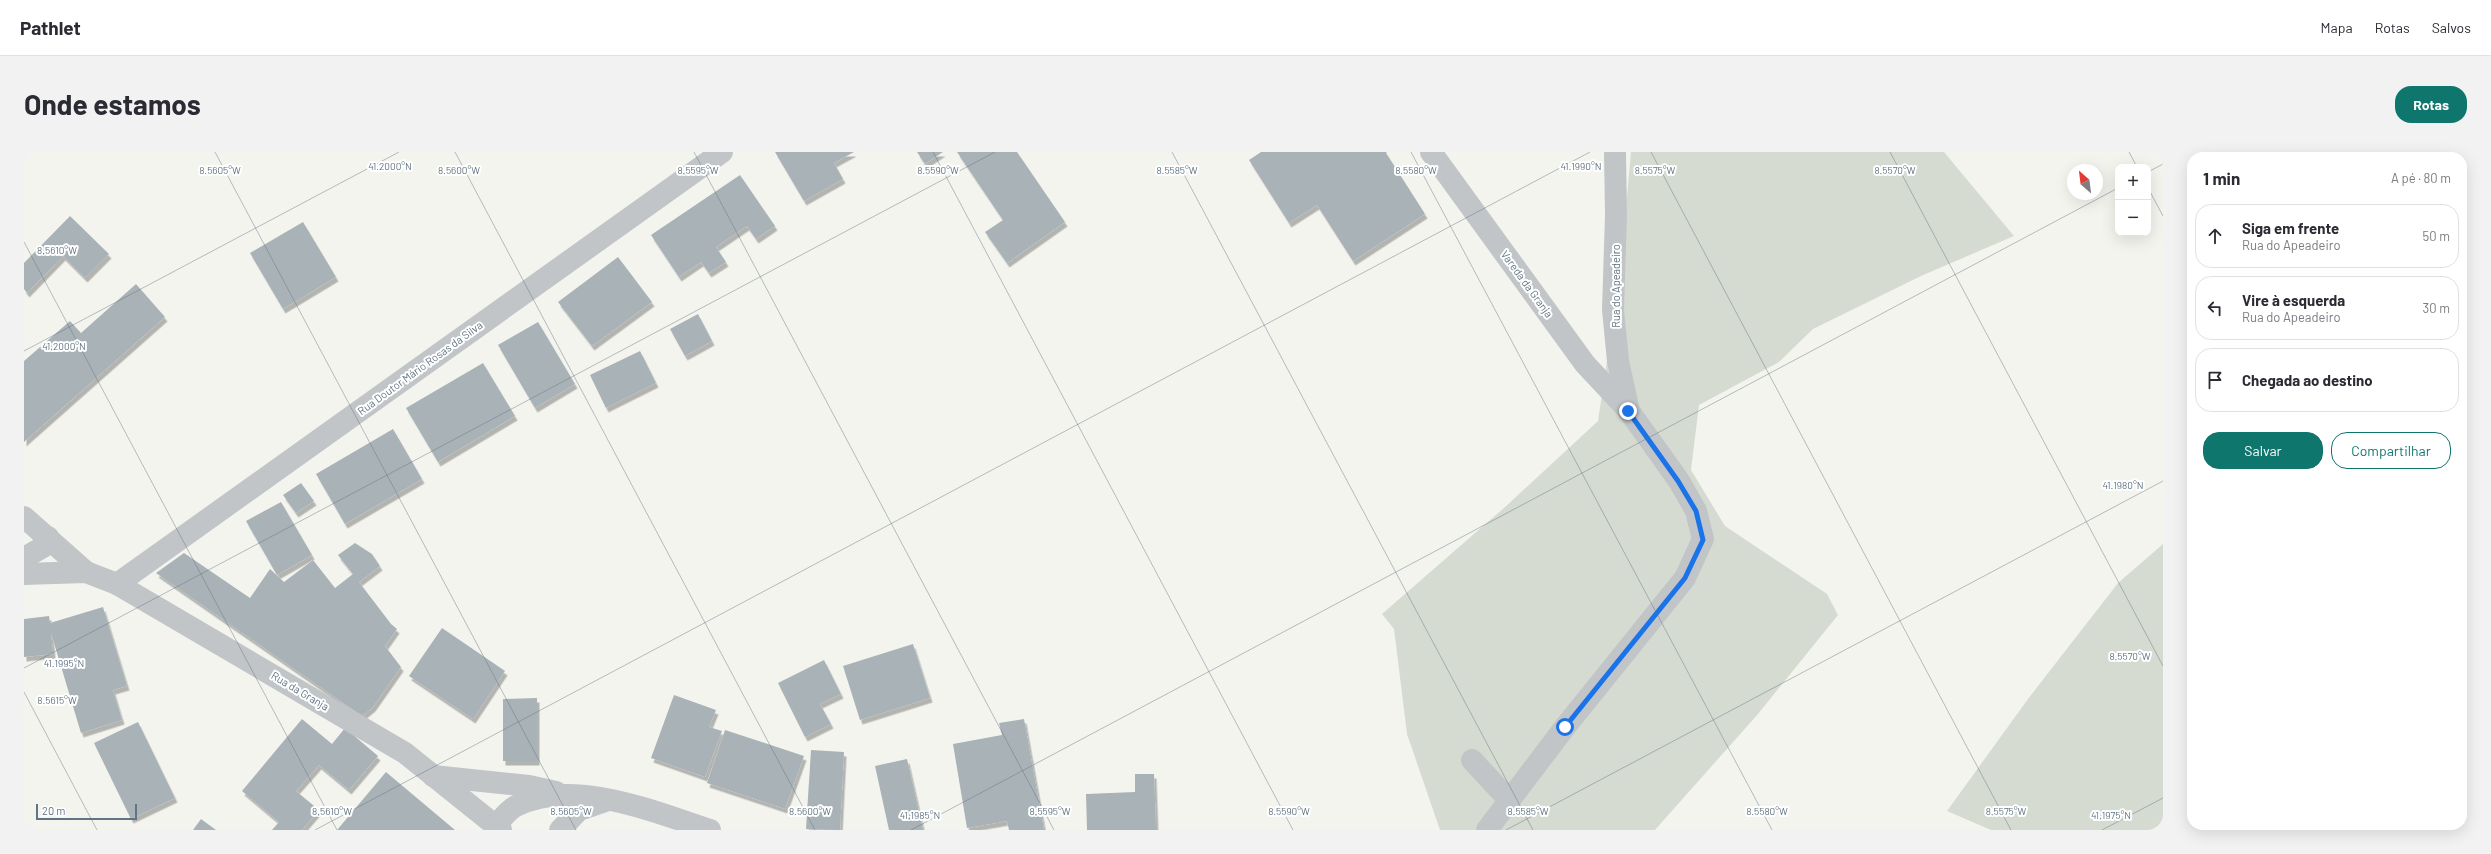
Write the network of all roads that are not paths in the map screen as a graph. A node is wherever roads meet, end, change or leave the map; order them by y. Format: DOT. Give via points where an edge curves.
graph roads {
  1 [pos="722,152"];
  2 [pos="1431,152"];
  3 [pos="1615,152"];
  4 [pos="1628,411"];
  5 [pos="32,527"];
  6 [pos="24,558"];
  7 [pos="86,572"];
  8 [pos="24,574"];
  9 [pos="117,584"];
  10 [pos="1472,760"];
  11 [pos="433,776"];
  12 [pos="566,794"];
  13 [pos="606,800"];
  14 [pos="1509,800"];
  15 [pos="499,828"];
  16 [pos="560,830"];
  17 [pos="710,830"];
  18 [pos="1487,830"];
  1 -- 9 [label="street, Rua Doutor Mário Rosas da Silva"];
  2 -- 4 [label="street, Vareda da Granja" via="1585,364"];
  3 -- 4 [label="street, Rua do Apeadeiro" via="1613,310 1618,361"];
  4 -- 14 [label="street, Rua do Apeadeiro" via="1696,511 1703,540 1685,578"];
  5 -- 6 [label="street" via="44,547"];
  5 -- 7 [label="street"];
  7 -- 8 [label="street"];
  7 -- 9 [label="street, Rua da Granja"];
  9 -- 11 [label="street, Rua da Granja" via="405,753"];
  10 -- 14 [label="street"];
  11 -- 12 [label="street" via="529,786"];
  11 -- 15 [label="street, Rua da Granja"];
  12 -- 13 [label="street"];
  12 -- 15 [label="street" via="538,798 514,806"];
  13 -- 16 [label="street" via="580,810"];
  13 -- 17 [label="street" via="632,805"];
  14 -- 18 [label="street, Rua do Apeadeiro"];
}
